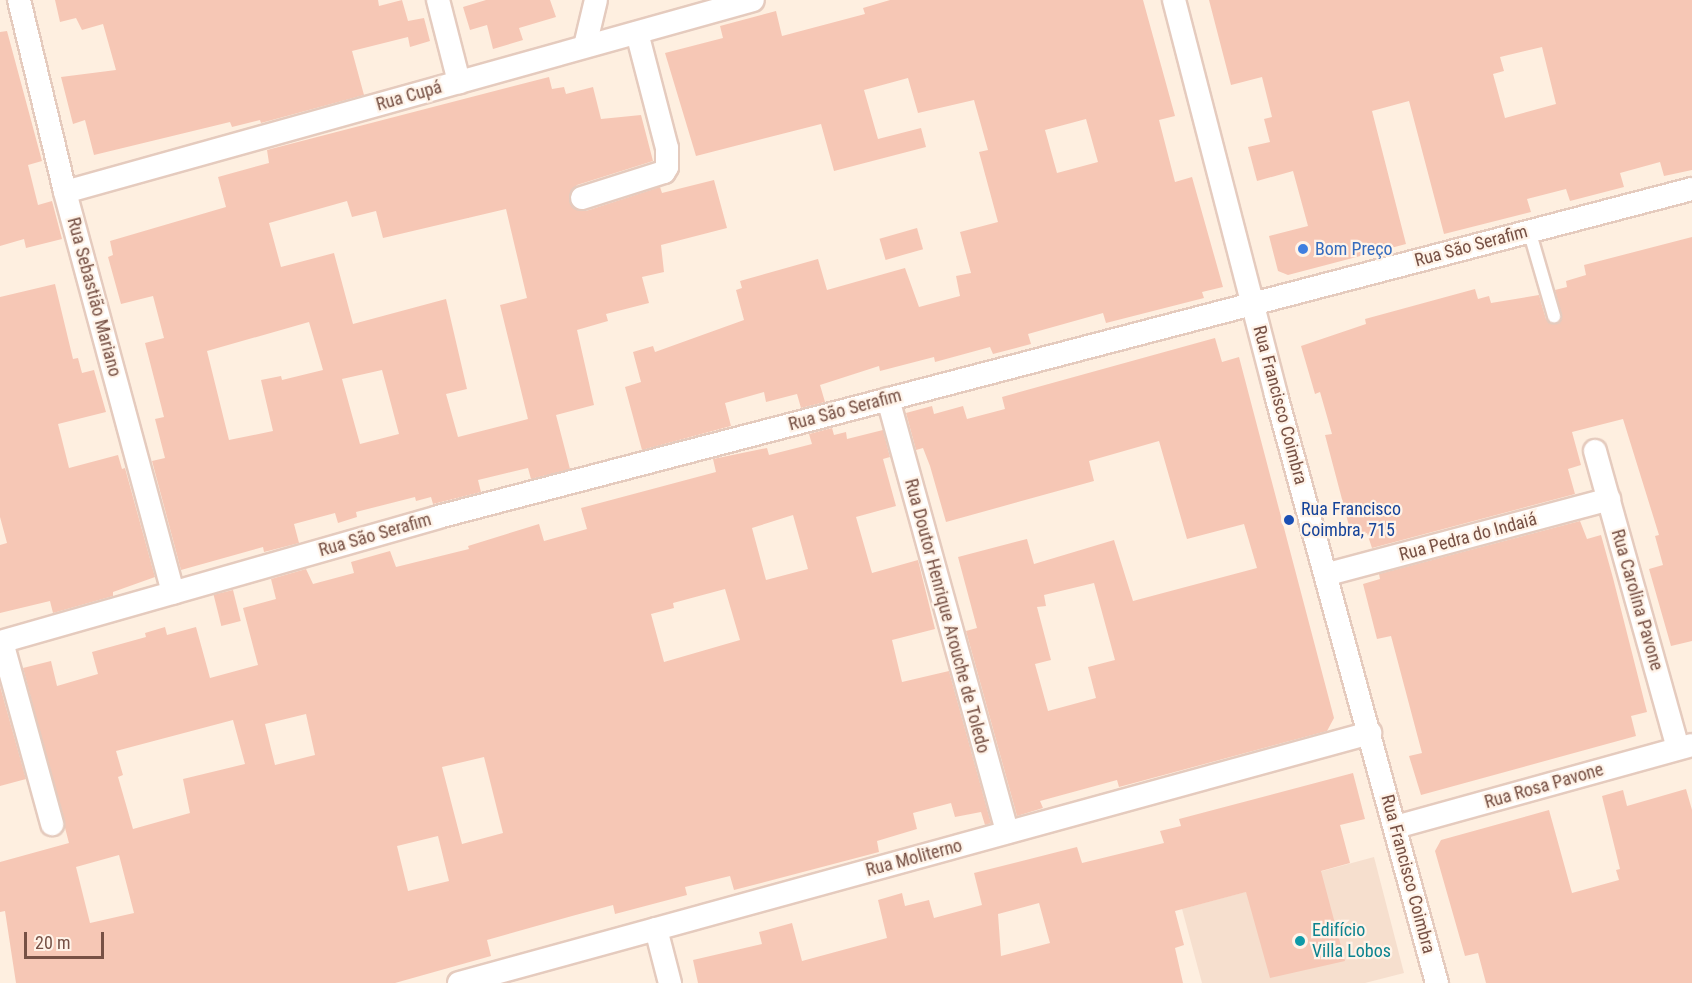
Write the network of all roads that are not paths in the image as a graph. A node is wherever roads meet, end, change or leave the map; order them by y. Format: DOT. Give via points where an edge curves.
graph roads {
  1 [pos="19,0"];
  2 [pos="438,0"];
  3 [pos="596,0"];
  4 [pos="753,0"];
  5 [pos="1174,0"];
  6 [pos="637,33"];
  7 [pos="585,46"];
  8 [pos="459,81"];
  9 [pos="1692,189"];
  10 [pos="65,192"];
  11 [pos="582,198"];
  12 [pos="1529,230"];
  13 [pos="1252,303"];
  14 [pos="1554,316"];
  15 [pos="888,399"];
  16 [pos="1594,452"];
  17 [pos="1609,499"];
  18 [pos="1328,574"];
  19 [pos="173,594"];
  20 [pos="1,642"];
  21 [pos="1370,733"];
  22 [pos="1685,746"];
  23 [pos="52,824"];
  24 [pos="1396,827"];
  25 [pos="1006,832"];
  26 [pos="656,929"];
  27 [pos="459,983"];
  28 [pos="670,983"];
  29 [pos="1437,983"];
  1 -- 10 [label="street, Rua Sebastião Mariano"];
  2 -- 8 [label="street"];
  3 -- 7 [label="street"];
  4 -- 6 [label="street, Rua Cupá"];
  5 -- 13 [label="street, Rua Francisco Coimbra"];
  6 -- 7 [label="street, Rua Cupá"];
  6 -- 11 [label="street" via="667,166 664,172"];
  7 -- 8 [label="street, Rua Cupá"];
  8 -- 10 [label="street, Rua Cupá"];
  9 -- 12 [label="street, Rua São Serafim"];
  10 -- 19 [label="street, Rua Sebastião Mariano"];
  12 -- 13 [label="street, Rua São Serafim"];
  12 -- 14 [label="lane"];
  13 -- 15 [label="street, Rua São Serafim"];
  13 -- 18 [label="street, Rua Francisco Coimbra"];
  15 -- 19 [label="street, Rua São Serafim" via="438,517"];
  15 -- 25 [label="street, Rua Doutor Henrique Arouche de Toledo"];
  16 -- 17 [label="street, Rua Carolina Pavone"];
  17 -- 18 [label="street, Rua Pedra do Indaiá"];
  17 -- 22 [label="street, Rua Carolina Pavone"];
  18 -- 21 [label="street, Rua Francisco Coimbra"];
  19 -- 20 [label="street, Rua São Serafim"];
  20 -- 23 [label="street"];
  21 -- 24 [label="street, Rua Francisco Coimbra"];
  21 -- 25 [label="street, Rua Moliterno"];
  22 -- 24 [label="street, Rua Rosa Pavone"];
  24 -- 29 [label="street, Rua Francisco Coimbra"];
  25 -- 26 [label="street, Rua Moliterno"];
  26 -- 27 [label="street, Rua Moliterno"];
  26 -- 28 [label="street"];
}
